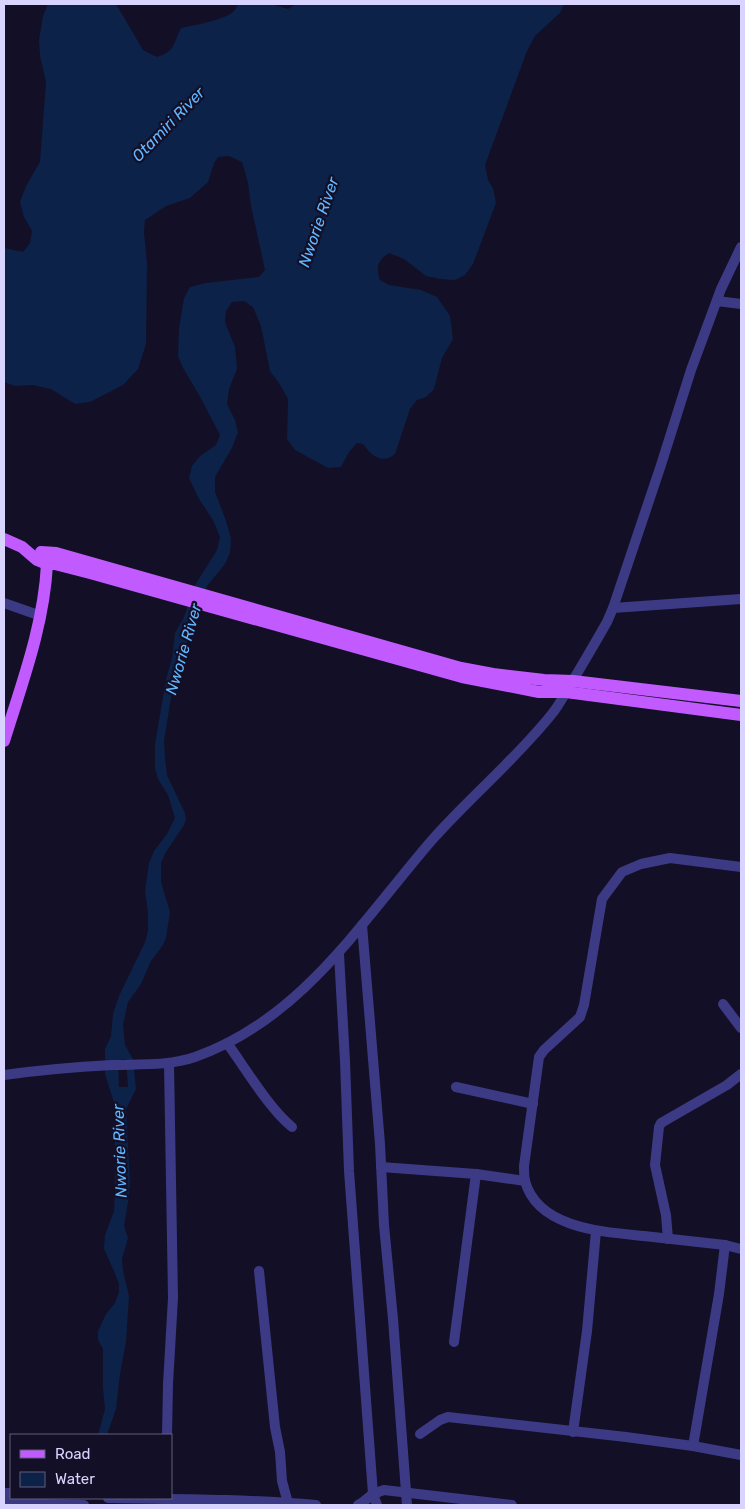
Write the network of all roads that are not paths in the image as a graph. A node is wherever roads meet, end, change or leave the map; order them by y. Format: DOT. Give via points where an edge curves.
graph roads {
  1 [pos="741,247"];
  2 [pos="717,301"];
  3 [pos="741,304"];
  4 [pos="4,531"];
  5 [pos="4,539"];
  6 [pos="42,559"];
  7 [pos="741,599"];
  8 [pos="4,603"];
  9 [pos="218,605"];
  10 [pos="613,608"];
  11 [pos="37,615"];
  12 [pos="573,681"];
  13 [pos="566,692"];
  14 [pos="741,701"];
  15 [pos="741,715"];
  16 [pos="6,716"];
  17 [pos="4,741"];
  18 [pos="741,867"];
  19 [pos="362,925"];
  20 [pos="339,954"];
  21 [pos="723,1004"];
  22 [pos="741,1028"];
  23 [pos="227,1043"];
  24 [pos="169,1064"];
  25 [pos="741,1074"];
  26 [pos="4,1075"];
  27 [pos="456,1086"];
  28 [pos="533,1104"];
  29 [pos="292,1127"];
  30 [pos="381,1166"];
  31 [pos="476,1174"];
  32 [pos="525,1181"];
  33 [pos="596,1231"];
  34 [pos="668,1239"];
  35 [pos="724,1245"];
  36 [pos="741,1249"];
  37 [pos="259,1270"];
  38 [pos="454,1342"];
  39 [pos="573,1432"];
  40 [pos="167,1434"];
  41 [pos="420,1434"];
  42 [pos="693,1446"];
  43 [pos="741,1455"];
  44 [pos="406,1492"];
  45 [pos="373,1494"];
  46 [pos="172,1498"];
  47 [pos="4,1503"];
  48 [pos="288,1503"];
  49 [pos="84,1505"];
  50 [pos="316,1505"];
  51 [pos="358,1505"];
  52 [pos="377,1505"];
  53 [pos="407,1505"];
  54 [pos="512,1505"];
  1 -- 2 [label="street"];
  2 -- 3 [label="street"];
  2 -- 10 [label="street"];
  4 -- 6 [label="main road" via="24,538"];
  5 -- 6 [label="main road"];
  6 -- 9 [label="main road"];
  6 -- 11 [label="main road"];
  7 -- 10 [label="street"];
  8 -- 11 [label="street"];
  9 -- 12 [label="main road" via="461,668"];
  9 -- 13 [label="main road" via="462,677 540,692"];
  10 -- 12 [label="street"];
  11 -- 16 [label="main road"];
  12 -- 13 [label="street"];
  12 -- 14 [label="main road"];
  13 -- 15 [label="main road"];
  13 -- 19 [label="street" via="553,714 467,802"];
  16 -- 17 [label="main road"];
  18 -- 28 [label="street" via="670,858 622,872 602,899 580,1017 539,1057"];
  19 -- 20 [label="street"];
  19 -- 30 [label="street"];
  20 -- 23 [label="street" via="292,1000"];
  20 -- 45 [label="street" via="349,1170"];
  21 -- 22 [label="street"];
  23 -- 24 [label="street" via="193,1058"];
  23 -- 29 [label="street" via="271,1104"];
  24 -- 26 [label="street" via="66,1067"];
  24 -- 40 [label="street" via="173,1298"];
  25 -- 34 [label="street" via="727,1086 661,1122 655,1165"];
  27 -- 28 [label="street"];
  28 -- 32 [label="street" via="524,1166"];
  30 -- 31 [label="street"];
  30 -- 44 [label="street"];
  31 -- 32 [label="street"];
  31 -- 38 [label="street"];
  32 -- 33 [label="street" via="534,1198 550,1213 566,1222"];
  33 -- 34 [label="street"];
  33 -- 39 [label="street"];
  34 -- 35 [label="street"];
  35 -- 36 [label="street"];
  35 -- 42 [label="street" via="719,1294"];
  37 -- 48 [label="street" via="275,1427"];
  39 -- 41 [label="street" via="448,1417"];
  39 -- 42 [label="street"];
  42 -- 43 [label="street"];
  44 -- 45 [label="street" via="384,1490"];
  44 -- 53 [label="street"];
  44 -- 54 [label="street"];
  45 -- 51 [label="street"];
  45 -- 52 [label="street"];
  46 -- 48 [label="street"];
  47 -- 49 [label="street"];
  48 -- 50 [label="street"];
}
